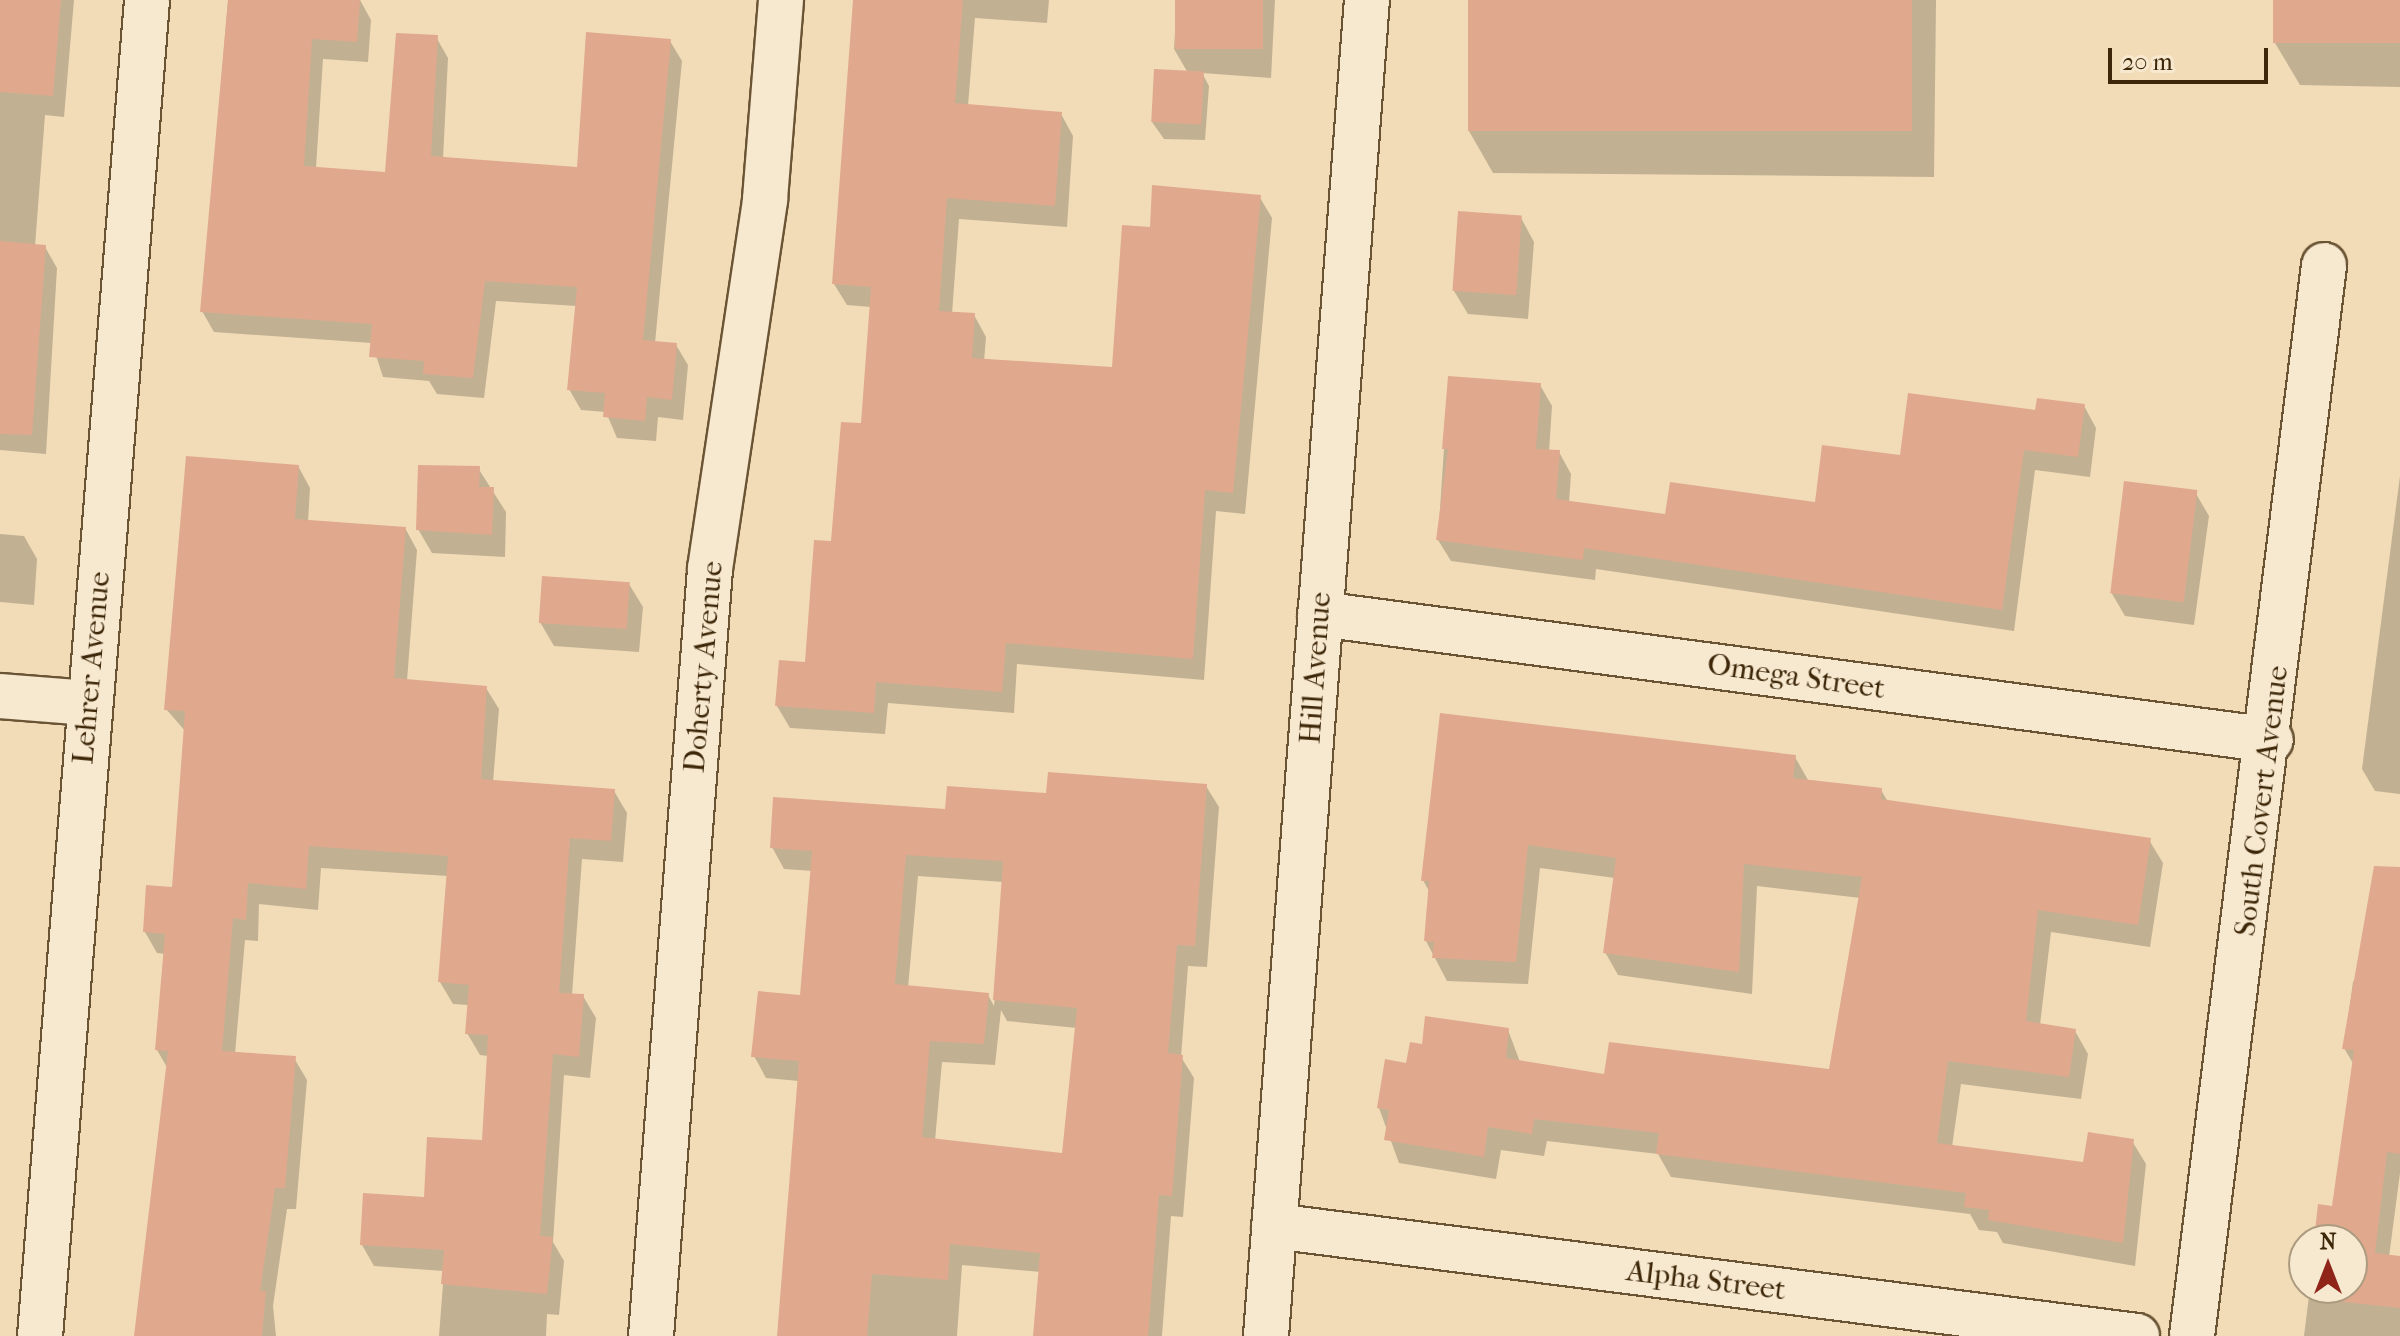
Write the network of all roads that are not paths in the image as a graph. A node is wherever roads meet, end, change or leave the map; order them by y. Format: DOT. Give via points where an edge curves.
graph roads {
  1 [pos="147,0"];
  2 [pos="781,0"];
  3 [pos="1367,0"];
  4 [pos="2324,265"];
  5 [pos="1320,614"];
  6 [pos="0,696"];
  7 [pos="89,703"];
  8 [pos="2271,740"];
  9 [pos="1274,1226"];
  10 [pos="40,1336"];
  11 [pos="651,1336"];
  12 [pos="1266,1336"];
  13 [pos="2137,1336"];
  14 [pos="2192,1336"];
  1 -- 7 [label="street, Lehrer Avenue"];
  2 -- 11 [label="street, Doherty Avenue" via="765,199 710,569"];
  3 -- 5 [label="street, Hill Avenue"];
  4 -- 8 [label="street, South Covert Avenue"];
  5 -- 8 [label="street, Omega Street"];
  5 -- 9 [label="street, Hill Avenue"];
  6 -- 7 [label="street"];
  7 -- 10 [label="street, Lehrer Avenue"];
  8 -- 14 [label="street, South Covert Avenue"];
  9 -- 12 [label="street, Hill Avenue"];
  9 -- 13 [label="street, Alpha Street"];
}
